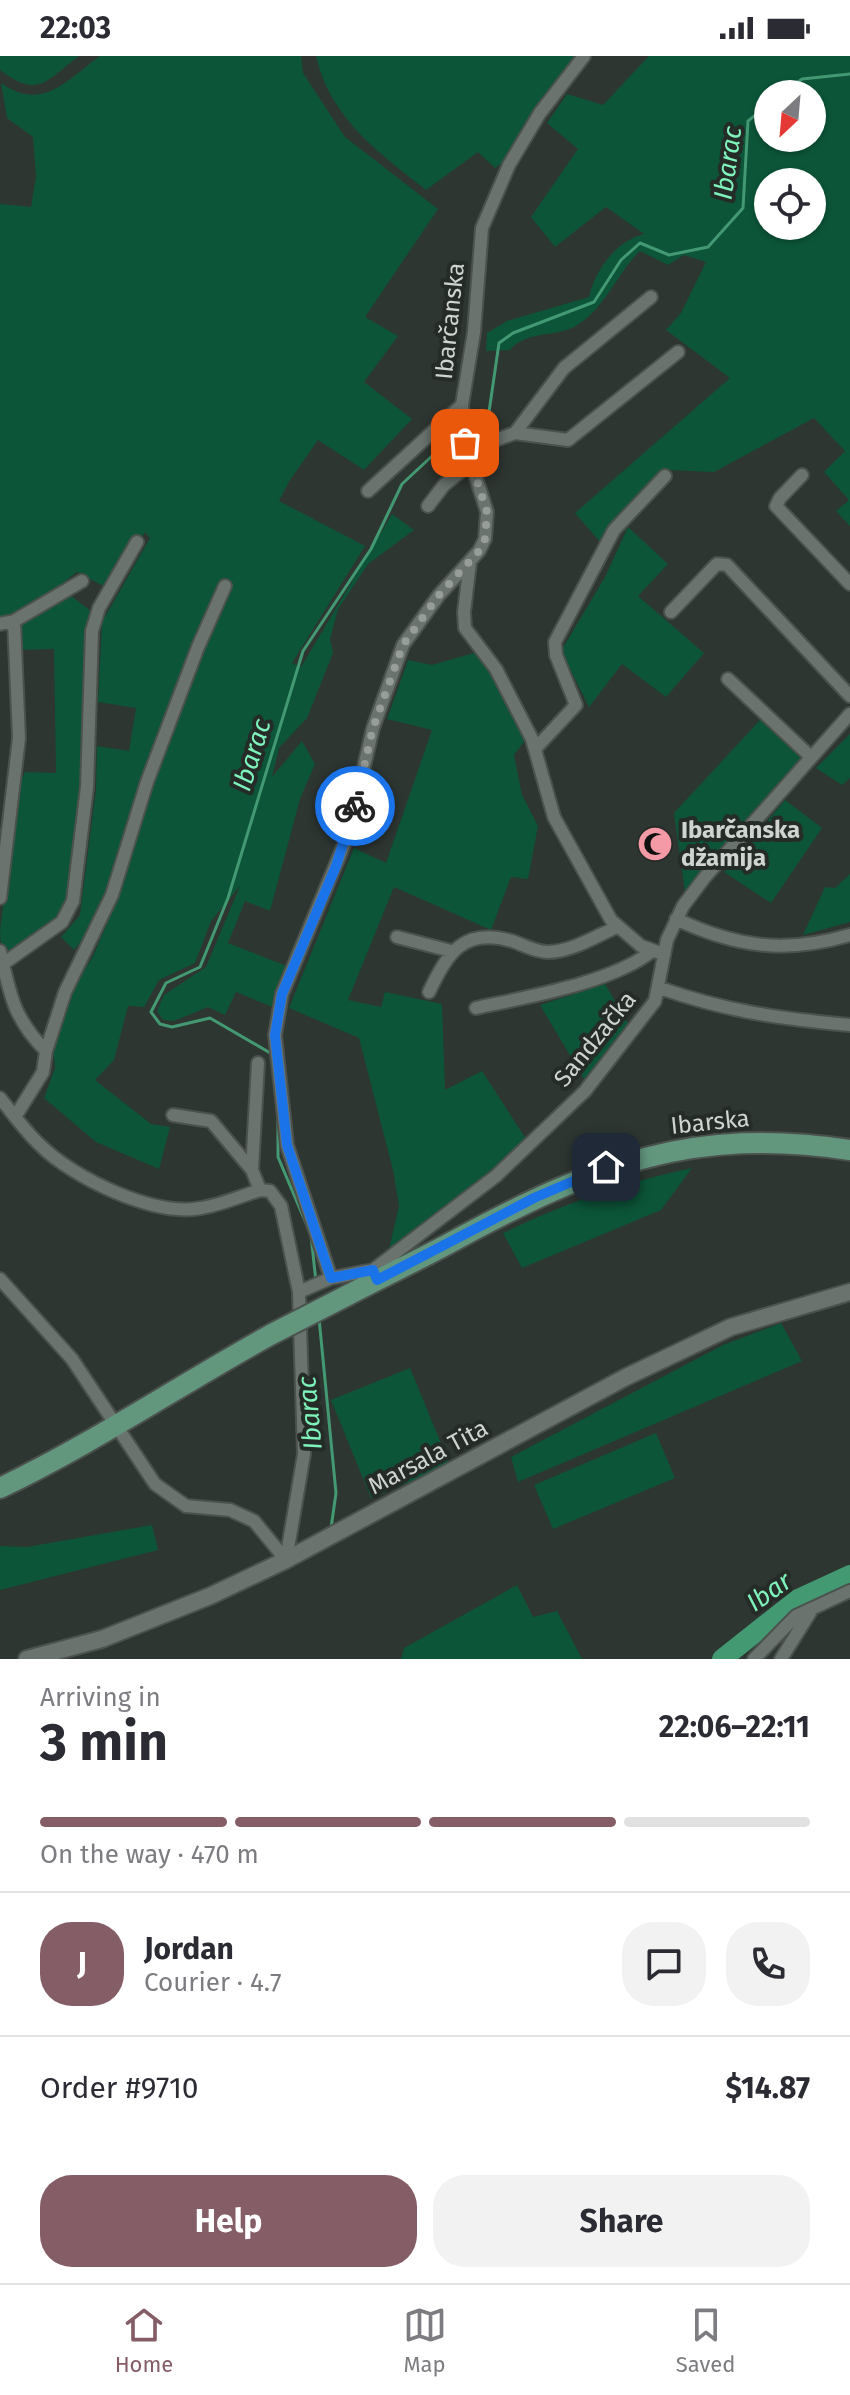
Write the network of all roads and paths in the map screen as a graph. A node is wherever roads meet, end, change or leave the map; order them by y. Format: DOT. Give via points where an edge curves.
graph roads {
  1 [pos="584,56"];
  2 [pos="651,297"];
  3 [pos="678,352"];
  4 [pos="462,405"];
  5 [pos="515,433"];
  6 [pos="468,452"];
  7 [pos="802,475"];
  8 [pos="665,476"];
  9 [pos="368,491"];
  10 [pos="428,506"];
  11 [pos="137,542"];
  12 [pos="470,562"];
  13 [pos="82,581"];
  14 [pos="850,584"];
  15 [pos="225,586"];
  16 [pos="671,612"];
  17 [pos="7,622"];
  18 [pos="728,679"];
  19 [pos="850,696"];
  20 [pos="850,714"];
  21 [pos="535,749"];
  22 [pos="811,757"];
  23 [pos="0,898"];
  24 [pos="676,919"];
  25 [pos="617,927"];
  26 [pos="850,935"];
  27 [pos="397,937"];
  28 [pos="0,951"];
  29 [pos="451,951"];
  30 [pos="657,952"];
  31 [pos="3,964"];
  32 [pos="660,988"];
  33 [pos="429,992"];
  34 [pos="476,1008"];
  35 [pos="850,1025"];
  36 [pos="46,1051"];
  37 [pos="258,1063"];
  38 [pos="0,1098"];
  39 [pos="173,1115"];
  40 [pos="15,1117"];
  41 [pos="850,1150"];
  42 [pos="252,1170"];
  43 [pos="260,1190"];
  44 [pos="375,1275"];
  45 [pos="0,1279"];
  46 [pos="326,1280"];
  47 [pos="303,1290"];
  48 [pos="850,1292"];
  49 [pos="116,1423"];
  50 [pos="0,1488"];
  51 [pos="286,1560"];
  52 [pos="850,1591"];
  53 [pos="813,1608"];
  54 [pos="27,1659"];
  55 [pos="754,1659"];
  56 [pos="781,1659"];
  1 -- 4 [label="street, Ibarčanska" via="540,113 482,228"];
  2 -- 5 [label="street" via="564,368"];
  3 -- 5 [label="street" via="568,440"];
  4 -- 6 [label="street, Ibarčanska"];
  4 -- 9 [label="street"];
  5 -- 6 [label="street"];
  6 -- 10 [label="street"];
  6 -- 12 [label="street, Ibarčanska" via="487,527"];
  7 -- 14 [label="street" via="776,506"];
  8 -- 21 [label="street" via="614,530 559,634 554,648 576,705"];
  11 -- 31 [label="street" via="99,608 92,631 87,787 73,901 62,922"];
  12 -- 21 [label="street" via="465,628 496,669"];
  12 -- 46 [label="street, Ibarčanska" via="403,645 373,728 348,835 276,1018 287,1145"];
  13 -- 17 [label="street"];
  15 -- 36 [label="street" via="147,782 112,895 65,992"];
  16 -- 19 [label="street" via="717,564 727,565"];
  17 -- 23 [label="street" via="19,738"];
  18 -- 22 [label="street"];
  20 -- 22 [label="street, Sandzačka"];
  21 -- 25 [label="street" via="554,817"];
  22 -- 24 [label="street, Sandzačka" via="705,877"];
  24 -- 26 [label="street" via="740,943 822,943"];
  24 -- 30 [label="street, Sandzačka"];
  25 -- 29 [label="street" via="560,951 485,937"];
  25 -- 30 [label="street"];
  27 -- 29 [label="street"];
  28 -- 31 [label="street"];
  29 -- 33 [label="street"];
  30 -- 32 [label="street, Sandzačka"];
  30 -- 34 [label="street" via="568,986"];
  31 -- 36 [label="street" via="13,1007"];
  32 -- 35 [label="street" via="755,1016"];
  32 -- 44 [label="street, Sandzačka" via="639,1024 585,1091 496,1176"];
  36 -- 40 [label="street" via="43,1072"];
  37 -- 42 [label="street"];
  38 -- 40 [label="street"];
  39 -- 42 [label="street" via="211,1121"];
  40 -- 43 [label="street" via="58,1160 133,1201 200,1209"];
  41 -- 44 [label="main road, Ibarska" via="780,1142 695,1146 606,1167"];
  42 -- 43 [label="street"];
  43 -- 47 [label="street" via="270,1191 281,1206"];
  44 -- 46 [label="street"];
  44 -- 49 [label="main road, Ibarska, bridge" via="350,1294"];
  45 -- 49 [label="street" via="72,1359"];
  46 -- 47 [label="street"];
  47 -- 51 [label="street" via="304,1454"];
  48 -- 51 [label="street, Marsala Tita" via="731,1327 626,1377"];
  49 -- 50 [label="main road, Ibarska"];
  49 -- 51 [label="street" via="155,1484 198,1509 230,1510 254,1521"];
  51 -- 54 [label="street, Marsala Tita" via="102,1639"];
  52 -- 53 [label="street"];
  53 -- 55 [label="street" via="785,1625"];
  53 -- 56 [label="street"];
}
